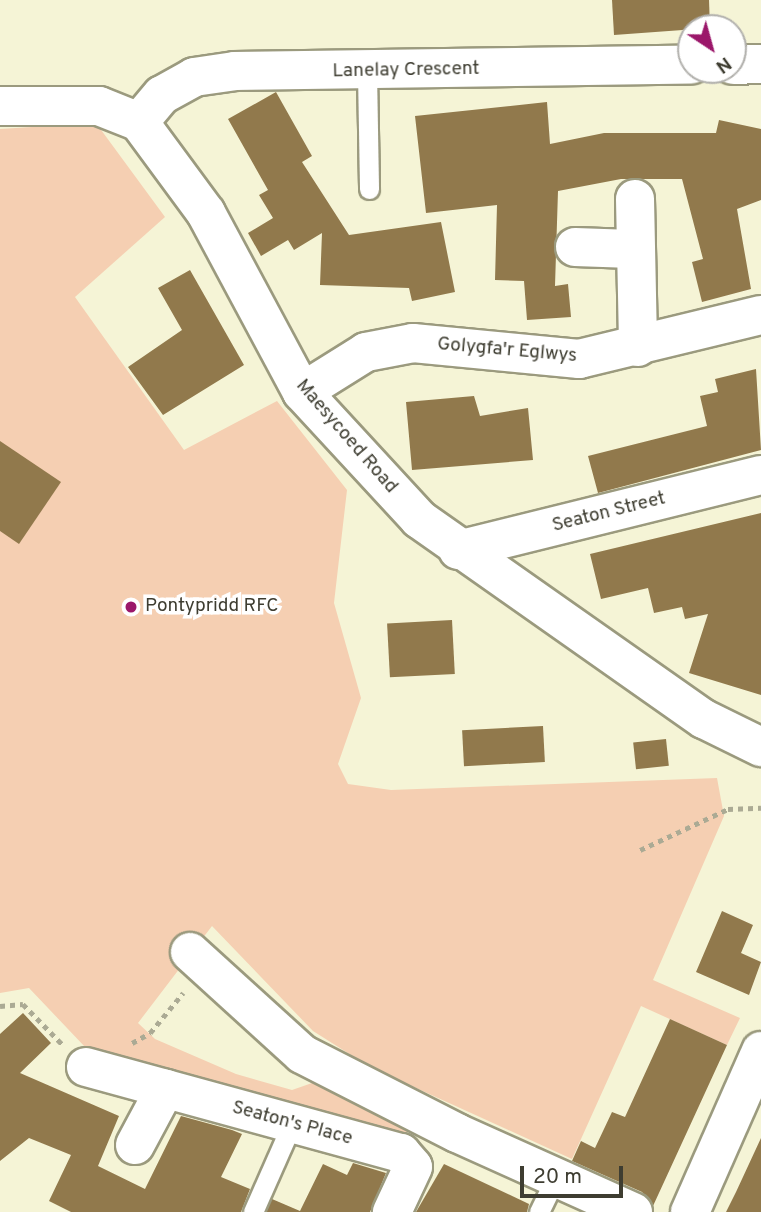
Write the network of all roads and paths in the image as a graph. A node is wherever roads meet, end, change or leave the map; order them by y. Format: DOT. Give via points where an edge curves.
graph roads {
  1 [pos="677,65"];
  2 [pos="367,72"];
  3 [pos="0,106"];
  4 [pos="139,122"];
  5 [pos="369,189"];
  6 [pos="635,199"];
  7 [pos="575,247"];
  8 [pos="632,249"];
  9 [pos="761,315"];
  10 [pos="638,347"];
  11 [pos="302,392"];
  12 [pos="761,475"];
  13 [pos="458,550"];
  14 [pos="761,747"];
  15 [pos="761,808"];
  16 [pos="640,850"];
  17 [pos="197,959"];
  18 [pos="0,1006"];
  19 [pos="761,1051"];
  20 [pos="86,1067"];
  21 [pos="165,1089"];
  22 [pos="291,1126"];
  23 [pos="135,1145"];
  24 [pos="547,1195"];
  25 [pos="253,1212"];
  26 [pos="392,1212"];
  27 [pos="633,1212"];
  28 [pos="690,1212"];
  1 -- 2 [label="street, Lanelay Crescent"];
  2 -- 4 [label="street, Lanelay Crescent" via="234,71 194,77 162,95"];
  2 -- 5 [label="lane"];
  3 -- 4 [label="street" via="99,106"];
  4 -- 11 [label="street, Maesycoed Road" via="206,213"];
  6 -- 8 [label="street"];
  7 -- 8 [label="street"];
  8 -- 10 [label="street"];
  9 -- 10 [label="street, Golygfa'r Eglwys"];
  10 -- 11 [label="street, Golygfa'r Eglwys" via="579,359 413,343 366,352"];
  11 -- 13 [label="street, Maesycoed Road" via="419,519"];
  12 -- 13 [label="street, Seaton Street"];
  13 -- 14 [label="street, Maesycoed Road" via="704,719"];
  15 -- 16 [label="path" via="728,809"];
  17 -- 20 [label="path" via="150,1033"];
  17 -- 24 [label="street" via="302,1054"];
  18 -- 20 [label="path" via="23,1004"];
  19 -- 28 [label="street"];
  20 -- 21 [label="street, Seaton's Place"];
  21 -- 22 [label="street, Seaton's Place"];
  21 -- 23 [label="street"];
  22 -- 25 [label="lane"];
  22 -- 26 [label="street, Seaton's Place" via="401,1153 412,1167"];
  24 -- 27 [label="street"];
}
